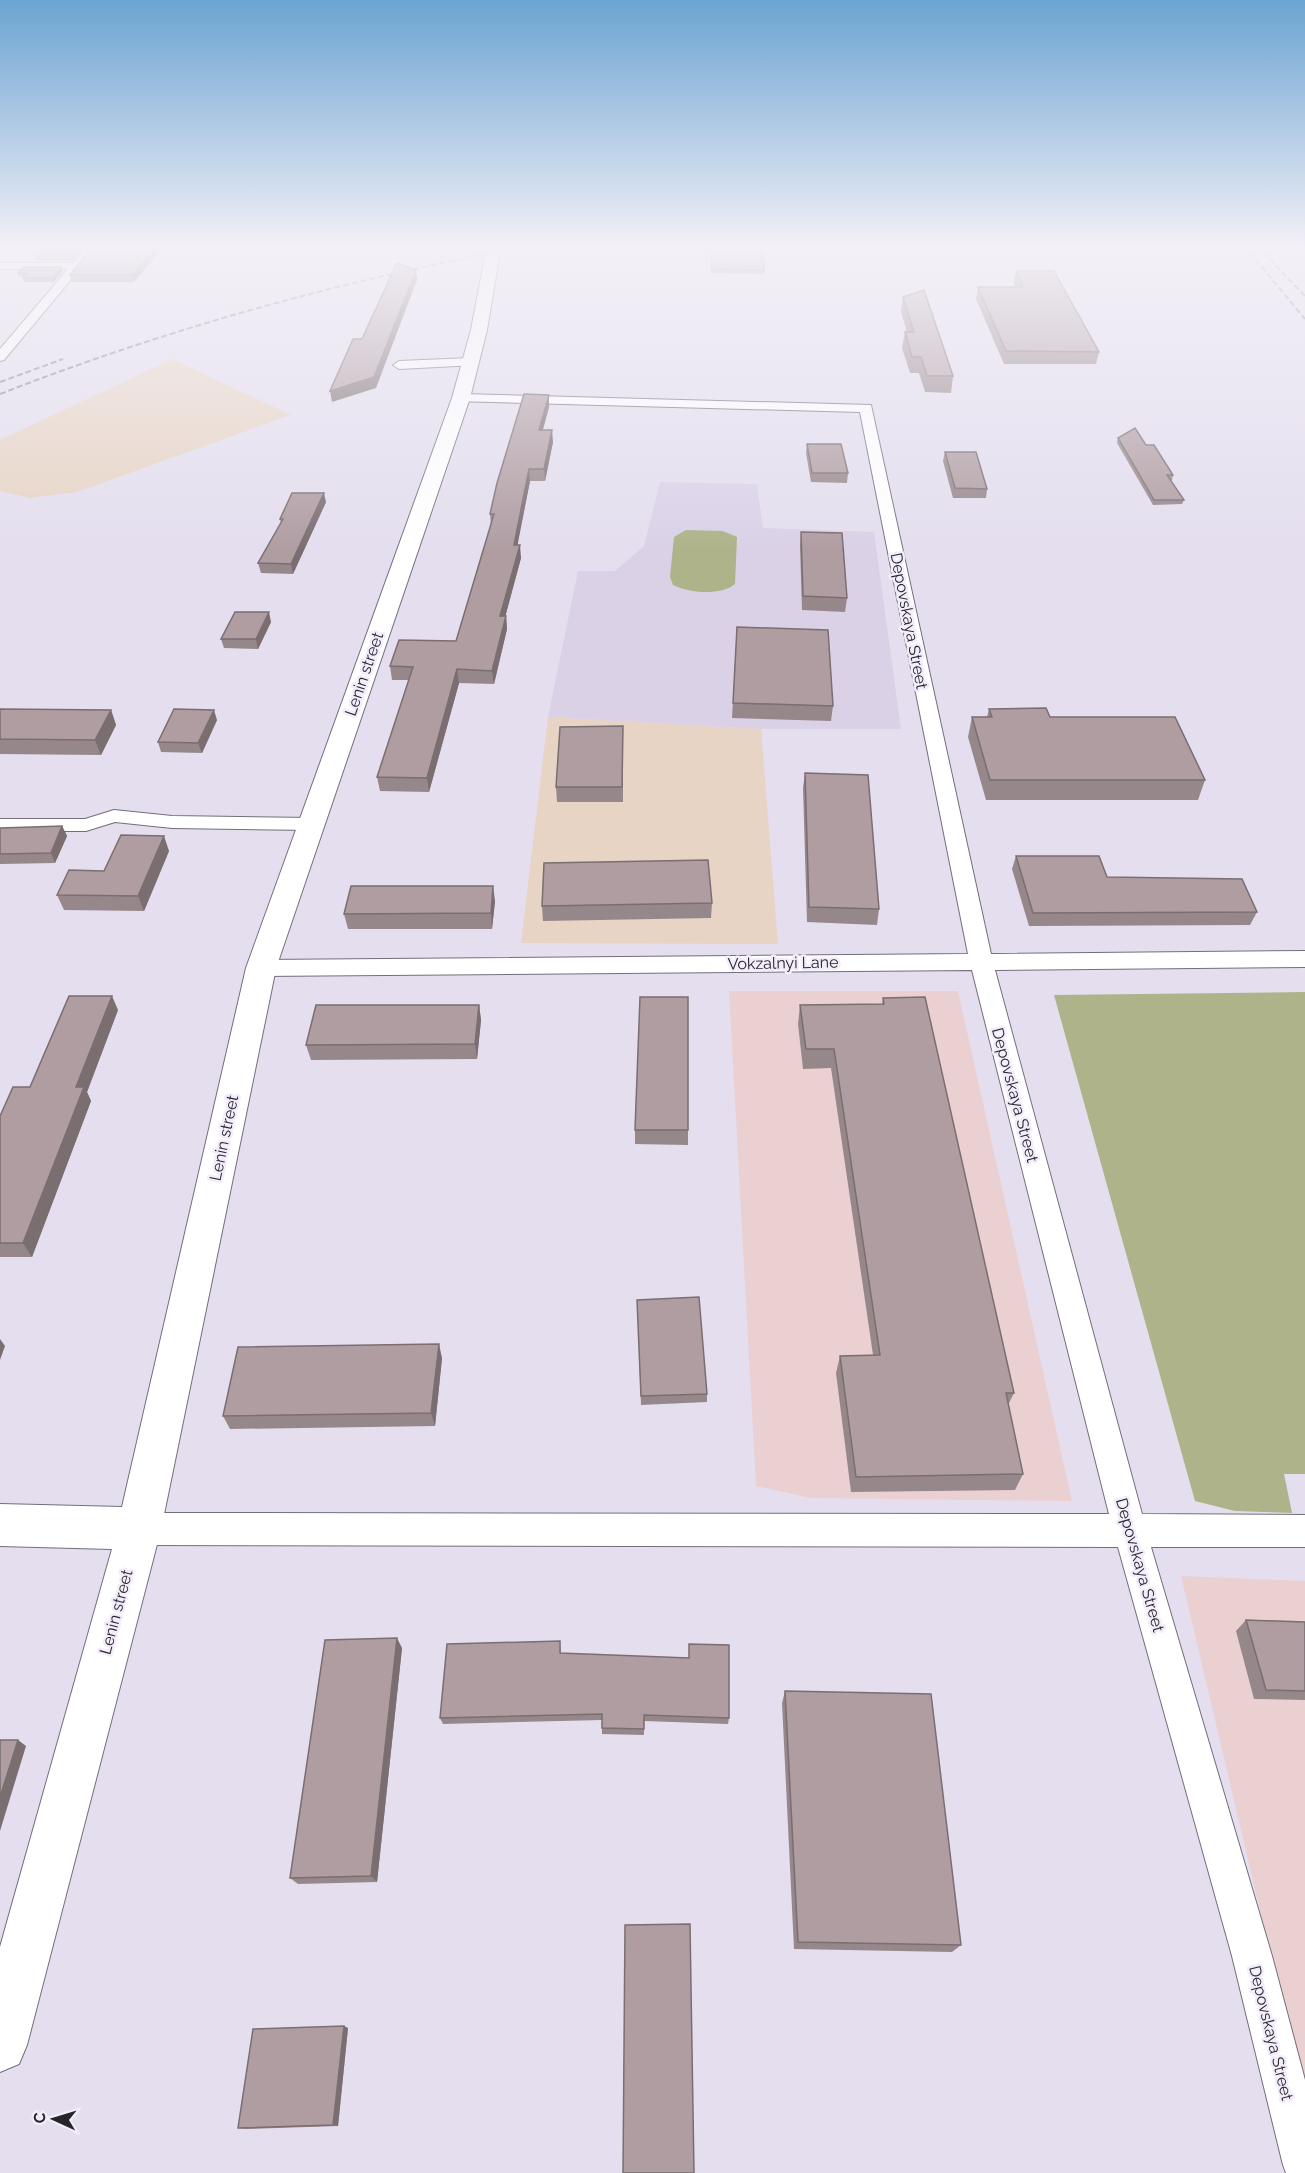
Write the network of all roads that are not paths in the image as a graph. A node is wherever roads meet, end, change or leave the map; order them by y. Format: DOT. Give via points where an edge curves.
graph roads {
  1 [pos="475,347"];
  2 [pos="471,362"];
  3 [pos="399,365"];
  4 [pos="461,398"];
  5 [pos="312,824"];
  6 [pos="0,825"];
  7 [pos="1305,959"];
  8 [pos="981,961"];
  9 [pos="261,968"];
  10 [pos="0,1525"];
  11 [pos="139,1528"];
  12 [pos="1130,1531"];
  13 [pos="1305,1531"];
  14 [pos="0,2045"];
  15 [pos="1305,2166"];
  1 -- 2 [label="main road, Lenin street"];
  2 -- 3 [label="street"];
  2 -- 4 [label="main road, Lenin street"];
  4 -- 5 [label="main road, Lenin street"];
  4 -- 8 [label="street, Depovskaya Street" via="866,408"];
  5 -- 6 [label="street" via="171,822 114,816 86,825"];
  5 -- 9 [label="main road, Lenin street"];
  7 -- 8 [label="street, Vokzalnyi Lane"];
  8 -- 9 [label="street, Vokzalnyi Lane"];
  8 -- 12 [label="street, Depovskaya Street"];
  9 -- 11 [label="main road, Lenin street"];
  10 -- 11 [label="main road"];
  11 -- 12 [label="street"];
  11 -- 14 [label="main road, Lenin street"];
  12 -- 13 [label="street"];
  12 -- 15 [label="street, Depovskaya Street" via="1252,1956"];
}
